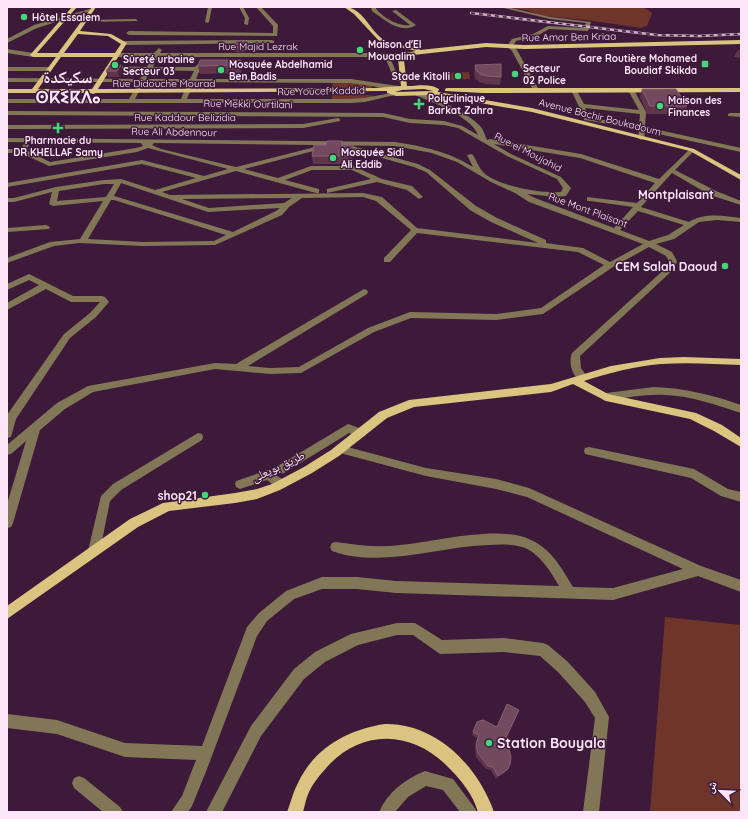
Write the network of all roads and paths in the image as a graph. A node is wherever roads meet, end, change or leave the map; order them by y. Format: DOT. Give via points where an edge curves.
graph roads {
  1 [pos="75,7"];
  2 [pos="100,7"];
  3 [pos="144,7"];
  4 [pos="210,7"];
  5 [pos="241,7"];
  6 [pos="258,7"];
  7 [pos="346,7"];
  8 [pos="373,7"];
  9 [pos="501,7"];
  10 [pos="93,9"];
  11 [pos="394,11"];
  12 [pos="63,19"];
  13 [pos="136,20"];
  14 [pos="84,21"];
  15 [pos="207,22"];
  16 [pos="246,24"];
  17 [pos="76,32"];
  18 [pos="7,41"];
  19 [pos="741,41"];
  20 [pos="272,42"];
  21 [pos="124,43"];
  22 [pos="163,43"];
  23 [pos="236,43"];
  24 [pos="389,43"];
  25 [pos="514,47"];
  26 [pos="7,51"];
  27 [pos="424,51"];
  28 [pos="269,54"];
  29 [pos="33,55"];
  30 [pos="60,55"];
  31 [pos="117,55"];
  32 [pos="232,55"];
  33 [pos="387,55"];
  34 [pos="400,55"];
  35 [pos="7,56"];
  36 [pos="156,56"];
  37 [pos="214,65"];
  38 [pos="221,65"];
  39 [pos="198,67"];
  40 [pos="50,68"];
  41 [pos="108,68"];
  42 [pos="7,69"];
  43 [pos="149,69"];
  44 [pos="263,73"];
  45 [pos="398,79"];
  46 [pos="7,80"];
  47 [pos="41,81"];
  48 [pos="100,81"];
  49 [pos="142,81"];
  50 [pos="192,81"];
  51 [pos="310,81"];
  52 [pos="329,81"];
  53 [pos="366,82"];
  54 [pos="398,90"];
  55 [pos="433,90"];
  56 [pos="536,90"];
  57 [pos="7,91"];
  58 [pos="257,91"];
  59 [pos="308,91"];
  60 [pos="328,91"];
  61 [pos="741,91"];
  62 [pos="33,92"];
  63 [pos="63,92"];
  64 [pos="93,92"];
  65 [pos="136,92"];
  66 [pos="187,92"];
  67 [pos="575,92"];
  68 [pos="632,92"];
  69 [pos="417,94"];
  70 [pos="448,94"];
  71 [pos="132,100"];
  72 [pos="183,100"];
  73 [pos="7,101"];
  74 [pos="26,101"];
  75 [pos="57,101"];
  76 [pos="255,101"];
  77 [pos="306,101"];
  78 [pos="328,101"];
  79 [pos="445,106"];
  80 [pos="582,106"];
  81 [pos="643,112"];
  82 [pos="7,113"];
  83 [pos="17,113"];
  84 [pos="50,113"];
  85 [pos="125,113"];
  86 [pos="178,113"];
  87 [pos="251,114"];
  88 [pos="304,114"];
  89 [pos="730,115"];
  90 [pos="741,115"];
  91 [pos="361,116"];
  92 [pos="586,121"];
  93 [pos="7,126"];
  94 [pos="40,126"];
  95 [pos="172,127"];
  96 [pos="642,128"];
  97 [pos="245,131"];
  98 [pos="113,134"];
  99 [pos="641,138"];
  100 [pos="7,140"];
  101 [pos="30,140"];
  102 [pos="484,140"];
  103 [pos="207,142"];
  104 [pos="148,143"];
  105 [pos="330,144"];
  106 [pos="340,145"];
  107 [pos="692,150"];
  108 [pos="741,150"];
  109 [pos="7,151"];
  110 [pos="22,151"];
  111 [pos="470,155"];
  112 [pos="236,169"];
  113 [pos="671,170"];
  114 [pos="482,174"];
  115 [pos="204,178"];
  116 [pos="741,178"];
  117 [pos="377,180"];
  118 [pos="119,181"];
  119 [pos="277,181"];
  120 [pos="660,182"];
  121 [pos="7,185"];
  122 [pos="56,189"];
  123 [pos="382,191"];
  124 [pos="518,191"];
  125 [pos="156,192"];
  126 [pos="325,194"];
  127 [pos="301,195"];
  128 [pos="169,197"];
  129 [pos="419,197"];
  130 [pos="109,198"];
  131 [pos="590,199"];
  132 [pos="7,200"];
  133 [pos="741,203"];
  134 [pos="286,205"];
  135 [pos="637,207"];
  136 [pos="741,220"];
  137 [pos="689,224"];
  138 [pos="46,227"];
  139 [pos="7,230"];
  140 [pos="414,230"];
  141 [pos="616,230"];
  142 [pos="232,234"];
  143 [pos="83,241"];
  144 [pos="649,244"];
  145 [pos="552,247"];
  146 [pos="387,260"];
  147 [pos="7,261"];
  148 [pos="610,265"];
  149 [pos="46,285"];
  150 [pos="7,287"];
  151 [pos="364,292"];
  152 [pos="7,307"];
  153 [pos="741,362"];
  154 [pos="237,368"];
  155 [pos="579,380"];
  156 [pos="606,397"];
  157 [pos="741,409"];
  158 [pos="35,428"];
  159 [pos="361,433"];
  160 [pos="7,434"];
  161 [pos="198,437"];
  162 [pos="741,443"];
  163 [pos="340,449"];
  164 [pos="7,451"];
  165 [pos="589,451"];
  166 [pos="280,470"];
  167 [pos="240,484"];
  168 [pos="281,484"];
  169 [pos="741,497"];
  170 [pos="7,523"];
  171 [pos="336,547"];
  172 [pos="94,551"];
  173 [pos="698,570"];
  174 [pos="741,586"];
  175 [pos="569,592"];
  176 [pos="7,613"];
  177 [pos="7,721"];
  178 [pos="206,753"];
  179 [pos="79,783"];
  180 [pos="115,812"];
  181 [pos="179,812"];
  182 [pos="214,812"];
  183 [pos="295,812"];
  184 [pos="387,812"];
  185 [pos="469,812"];
  186 [pos="486,812"];
  187 [pos="591,812"];
  1 -- 12 [label="main road"];
  2 -- 3 [label="street"];
  3 -- 13 [label="street"];
  4 -- 15 [label="street"];
  5 -- 16 [label="street" via="247,18"];
  6 -- 13 [label="street" via="276,26 275,34 128,33"];
  7 -- 24 [label="main road" via="356,13 378,38"];
  8 -- 11 [label="street" via="397,26 414,25"];
  9 -- 25 [label="street" via="550,18 589,22 581,31 548,27 536,35 514,40"];
  10 -- 12 [label="street"];
  10 -- 14 [label="main road"];
  12 -- 18 [label="street" via="19,32"];
  12 -- 29 [label="main road"];
  13 -- 14 [label="street"];
  14 -- 17 [label="main road"];
  17 -- 21 [label="main road" via="109,35"];
  17 -- 30 [label="main road"];
  19 -- 25 [label="main road, Rue Amar Ben Kriaa"];
  19 -- 25 [label="main road, Rue Amar Ben Kriaa"];
  20 -- 23 [label="street"];
  21 -- 22 [label="street"];
  21 -- 31 [label="main road"];
  22 -- 23 [label="street"];
  22 -- 36 [label="street"];
  23 -- 32 [label="street"];
  24 -- 27 [label="main road"];
  24 -- 45 [label="main road" via="394,47"];
  25 -- 27 [label="main road" via="486,45"];
  25 -- 56 [label="street"];
  26 -- 29 [label="street"];
  27 -- 34 [label="main road"];
  27 -- 54 [label="main road" via="401,59"];
  28 -- 32 [label="street, Rue Majid Lezrak"];
  28 -- 33 [label="street, Rue Majid Lezrak"];
  28 -- 44 [label="street"];
  29 -- 30 [label="main road"];
  29 -- 35 [label="street"];
  30 -- 31 [label="main road"];
  30 -- 40 [label="main road"];
  31 -- 36 [label="street, Rue Majid Lezrak"];
  31 -- 41 [label="main road"];
  32 -- 36 [label="street, Rue Majid Lezrak"];
  33 -- 34 [label="street, Rue Majid Lezrak"];
  33 -- 45 [label="street"];
  36 -- 43 [label="street"];
  37 -- 39 [label="street"];
  38 -- 44 [label="street"];
  39 -- 43 [label="street"];
  39 -- 50 [label="street"];
  40 -- 42 [label="street"];
  40 -- 47 [label="main road"];
  41 -- 43 [label="street"];
  41 -- 48 [label="main road"];
  43 -- 49 [label="street"];
  44 -- 50 [label="street"];
  44 -- 51 [label="street"];
  44 -- 58 [label="street"];
  45 -- 53 [label="street"];
  45 -- 54 [label="main road"];
  46 -- 47 [label="street"];
  47 -- 48 [label="street"];
  47 -- 62 [label="main road"];
  48 -- 49 [label="street"];
  48 -- 64 [label="main road"];
  49 -- 50 [label="street"];
  49 -- 65 [label="street"];
  50 -- 66 [label="street"];
  51 -- 52 [label="street"];
  51 -- 59 [label="street"];
  52 -- 53 [label="street"];
  52 -- 60 [label="street"];
  53 -- 54 [label="street"];
  54 -- 55 [label="main road"];
  54 -- 60 [label="main road, Rue Didouche Mourad"];
  54 -- 69 [label="main road"];
  54 -- 78 [label="street, Rue Youcef Kaddid" via="365,100"];
  55 -- 56 [label="main road"];
  55 -- 69 [label="main road"];
  55 -- 70 [label="main road"];
  56 -- 61 [label="main road"];
  57 -- 62 [label="main road, Rue Didouche Mourad"];
  58 -- 59 [label="main road, Rue Didouche Mourad"];
  58 -- 66 [label="main road, Rue Didouche Mourad"];
  58 -- 76 [label="street"];
  59 -- 60 [label="main road, Rue Didouche Mourad"];
  59 -- 77 [label="street"];
  60 -- 78 [label="street"];
  61 -- 68 [label="main road"];
  62 -- 63 [label="main road, Rue Didouche Mourad"];
  62 -- 64 [label="main road, Rue Didouche Mourad"];
  62 -- 74 [label="street"];
  63 -- 64 [label="main road, Rue Didouche Mourad"];
  63 -- 75 [label="street"];
  64 -- 65 [label="main road, Rue Didouche Mourad"];
  65 -- 66 [label="main road, Rue Didouche Mourad"];
  65 -- 71 [label="street"];
  66 -- 72 [label="street"];
  67 -- 68 [label="main road"];
  67 -- 70 [label="main road"];
  67 -- 80 [label="street"];
  68 -- 81 [label="street"];
  69 -- 79 [label="street, Rue el Moujahid"];
  70 -- 79 [label="street"];
  70 -- 92 [label="main road, Avenue Bachir Boukadoum"];
  71 -- 72 [label="street, Rue Youcef Kaddid"];
  71 -- 75 [label="street, Rue Youcef Kaddid"];
  71 -- 85 [label="street"];
  72 -- 76 [label="street, Rue Youcef Kaddid"];
  72 -- 86 [label="street"];
  73 -- 74 [label="street, Rue Youcef Kaddid"];
  74 -- 75 [label="street, Rue Youcef Kaddid"];
  74 -- 83 [label="street"];
  75 -- 84 [label="street"];
  76 -- 77 [label="street, Rue Youcef Kaddid"];
  76 -- 87 [label="street"];
  77 -- 78 [label="street, Rue Youcef Kaddid"];
  77 -- 88 [label="street"];
  79 -- 102 [label="street, Rue el Moujahid" via="479,128"];
  80 -- 81 [label="street"];
  80 -- 92 [label="street"];
  81 -- 96 [label="street"];
  82 -- 83 [label="street, Rue Mekki Ourtilani"];
  83 -- 84 [label="street, Rue Mekki Ourtilani"];
  83 -- 93 [label="street"];
  84 -- 85 [label="street, Rue Mekki Ourtilani"];
  84 -- 94 [label="street"];
  85 -- 86 [label="street, Rue Mekki Ourtilani"];
  85 -- 98 [label="street"];
  86 -- 87 [label="street, Rue Mekki Ourtilani"];
  86 -- 95 [label="street"];
  87 -- 88 [label="street, Rue Mekki Ourtilani"];
  87 -- 97 [label="street"];
  88 -- 91 [label="street, Rue Mekki Ourtilani"];
  89 -- 90 [label="street"];
  91 -- 97 [label="street, Rue Kaddour Belizidia" via="303,126"];
  91 -- 102 [label="street, Rue Mekki Ourtilani" via="383,115 410,121 451,124 468,130"];
  92 -- 96 [label="street"];
  92 -- 99 [label="main road, Avenue Bachir Boukadoum"];
  93 -- 94 [label="street, Rue Kaddour Belizidia"];
  94 -- 98 [label="street, Rue Kaddour Belizidia"];
  94 -- 101 [label="street"];
  95 -- 97 [label="street, Rue Kaddour Belizidia"];
  95 -- 98 [label="street, Rue Kaddour Belizidia"];
  95 -- 103 [label="street" via="166,140"];
  96 -- 99 [label="street"];
  96 -- 108 [label="street"];
  97 -- 103 [label="street" via="242,142"];
  98 -- 101 [label="street, Rue Ali Abdennour"];
  98 -- 104 [label="street, Rue Ali Abdennour"];
  99 -- 107 [label="main road, Avenue Bachir Boukadoum"];
  100 -- 101 [label="street, Rue Ali Abdennour"];
  101 -- 110 [label="street"];
  102 -- 120 [label="street" via="581,156"];
  102 -- 124 [label="street, Rue el Moujahid" via="559,178 567,188 563,194 554,195"];
  103 -- 104 [label="street, Rue Ali Abdennour"];
  103 -- 105 [label="street, Rue Ali Abdennour"];
  104 -- 110 [label="street" via="138,150 49,164"];
  104 -- 112 [label="street"];
  105 -- 106 [label="street, Rue Ali Abdennour"];
  105 -- 112 [label="street"];
  106 -- 114 [label="street, Rue Mont Plaisant" via="395,144 434,151"];
  106 -- 145 [label="street" via="416,165 428,171 473,208"];
  107 -- 113 [label="street"];
  107 -- 116 [label="main road, Avenue Bachir Boukadoum"];
  109 -- 110 [label="street"];
  111 -- 114 [label="street"];
  112 -- 115 [label="street"];
  112 -- 119 [label="street"];
  113 -- 120 [label="street"];
  113 -- 133 [label="street" via="713,193"];
  114 -- 124 [label="street, Rue Mont Plaisant"];
  115 -- 121 [label="street" via="142,162"];
  115 -- 125 [label="street"];
  117 -- 119 [label="street" via="353,168 311,168"];
  117 -- 123 [label="street"];
  117 -- 126 [label="street"];
  118 -- 122 [label="street"];
  118 -- 125 [label="street"];
  118 -- 130 [label="street"];
  119 -- 126 [label="street"];
  120 -- 135 [label="street"];
  122 -- 130 [label="street" via="53,204"];
  122 -- 132 [label="street"];
  123 -- 126 [label="street" via="363,195"];
  123 -- 129 [label="street" via="409,188"];
  123 -- 140 [label="street" via="379,199"];
  124 -- 141 [label="street, Rue Mont Plaisant" via="532,200"];
  125 -- 128 [label="street"];
  126 -- 127 [label="street"];
  127 -- 128 [label="street"];
  127 -- 134 [label="street"];
  128 -- 134 [label="street" via="208,210"];
  130 -- 142 [label="street"];
  130 -- 143 [label="street"];
  131 -- 135 [label="street"];
  134 -- 142 [label="street" via="279,213"];
  135 -- 137 [label="street"];
  135 -- 141 [label="street"];
  136 -- 137 [label="street" via="717,218 697,220"];
  137 -- 144 [label="street" via="671,237"];
  138 -- 139 [label="street"];
  140 -- 145 [label="street"];
  140 -- 146 [label="street"];
  141 -- 144 [label="street, Rue Mont Plaisant"];
  142 -- 143 [label="street" via="215,243 143,244"];
  143 -- 147 [label="street" via="53,244"];
  144 -- 148 [label="street"];
  144 -- 155 [label="street, Rue Mont Plaisant" via="669,254 673,261 671,268 575,356"];
  145 -- 148 [label="street" via="580,250"];
  148 -- 154 [label="street" via="543,311 496,317 410,315 371,330 301,370"];
  149 -- 150 [label="street" via="29,277"];
  149 -- 152 [label="street"];
  149 -- 160 [label="street" via="71,299 102,299 105,302 93,316 67,336 11,418"];
  151 -- 154 [label="street"];
  153 -- 155 [label="main road, طريق بويعلى" via="660,361 611,369"];
  154 -- 158 [label="street" via="216,366 91,389 61,406"];
  155 -- 156 [label="main road"];
  155 -- 159 [label="main road, طريق بويعلى" via="551,388 413,403 384,415"];
  156 -- 157 [label="street" via="655,391 686,394"];
  156 -- 162 [label="main road" via="692,416 718,428"];
  158 -- 164 [label="street"];
  158 -- 170 [label="street"];
  159 -- 163 [label="main road, طريق بويعلى"];
  159 -- 166 [label="street" via="348,428"];
  161 -- 172 [label="street" via="117,487 105,499"];
  163 -- 168 [label="main road, طريق بويعلى"];
  163 -- 173 [label="street" via="426,472 496,484 529,493"];
  165 -- 169 [label="street" via="694,474 725,493"];
  167 -- 168 [label="street" via="268,475"];
  168 -- 172 [label="main road, طريق بويعلى" via="257,494 167,506 134,523"];
  171 -- 175 [label="street" via="378,552 491,538 525,542 548,558"];
  172 -- 176 [label="main road, طريق بويعلى"];
  173 -- 174 [label="street"];
  173 -- 175 [label="street" via="613,594"];
  175 -- 178 [label="street" via="322,583 290,595 263,617 252,632"];
  177 -- 178 [label="street" via="57,728 125,750"];
  178 -- 181 [label="street" via="187,801"];
  179 -- 180 [label="street"];
  182 -- 187 [label="street" via="256,731 299,674 320,657 356,639 397,629 415,629 440,647 504,645 543,650 563,667 590,697 602,717"];
  183 -- 186 [label="main road" via="304,786 320,764 340,745 371,733 400,732 428,741 450,757 468,777 484,803"];
  184 -- 185 [label="street" via="391,803 406,788 425,778 448,784"];
}
